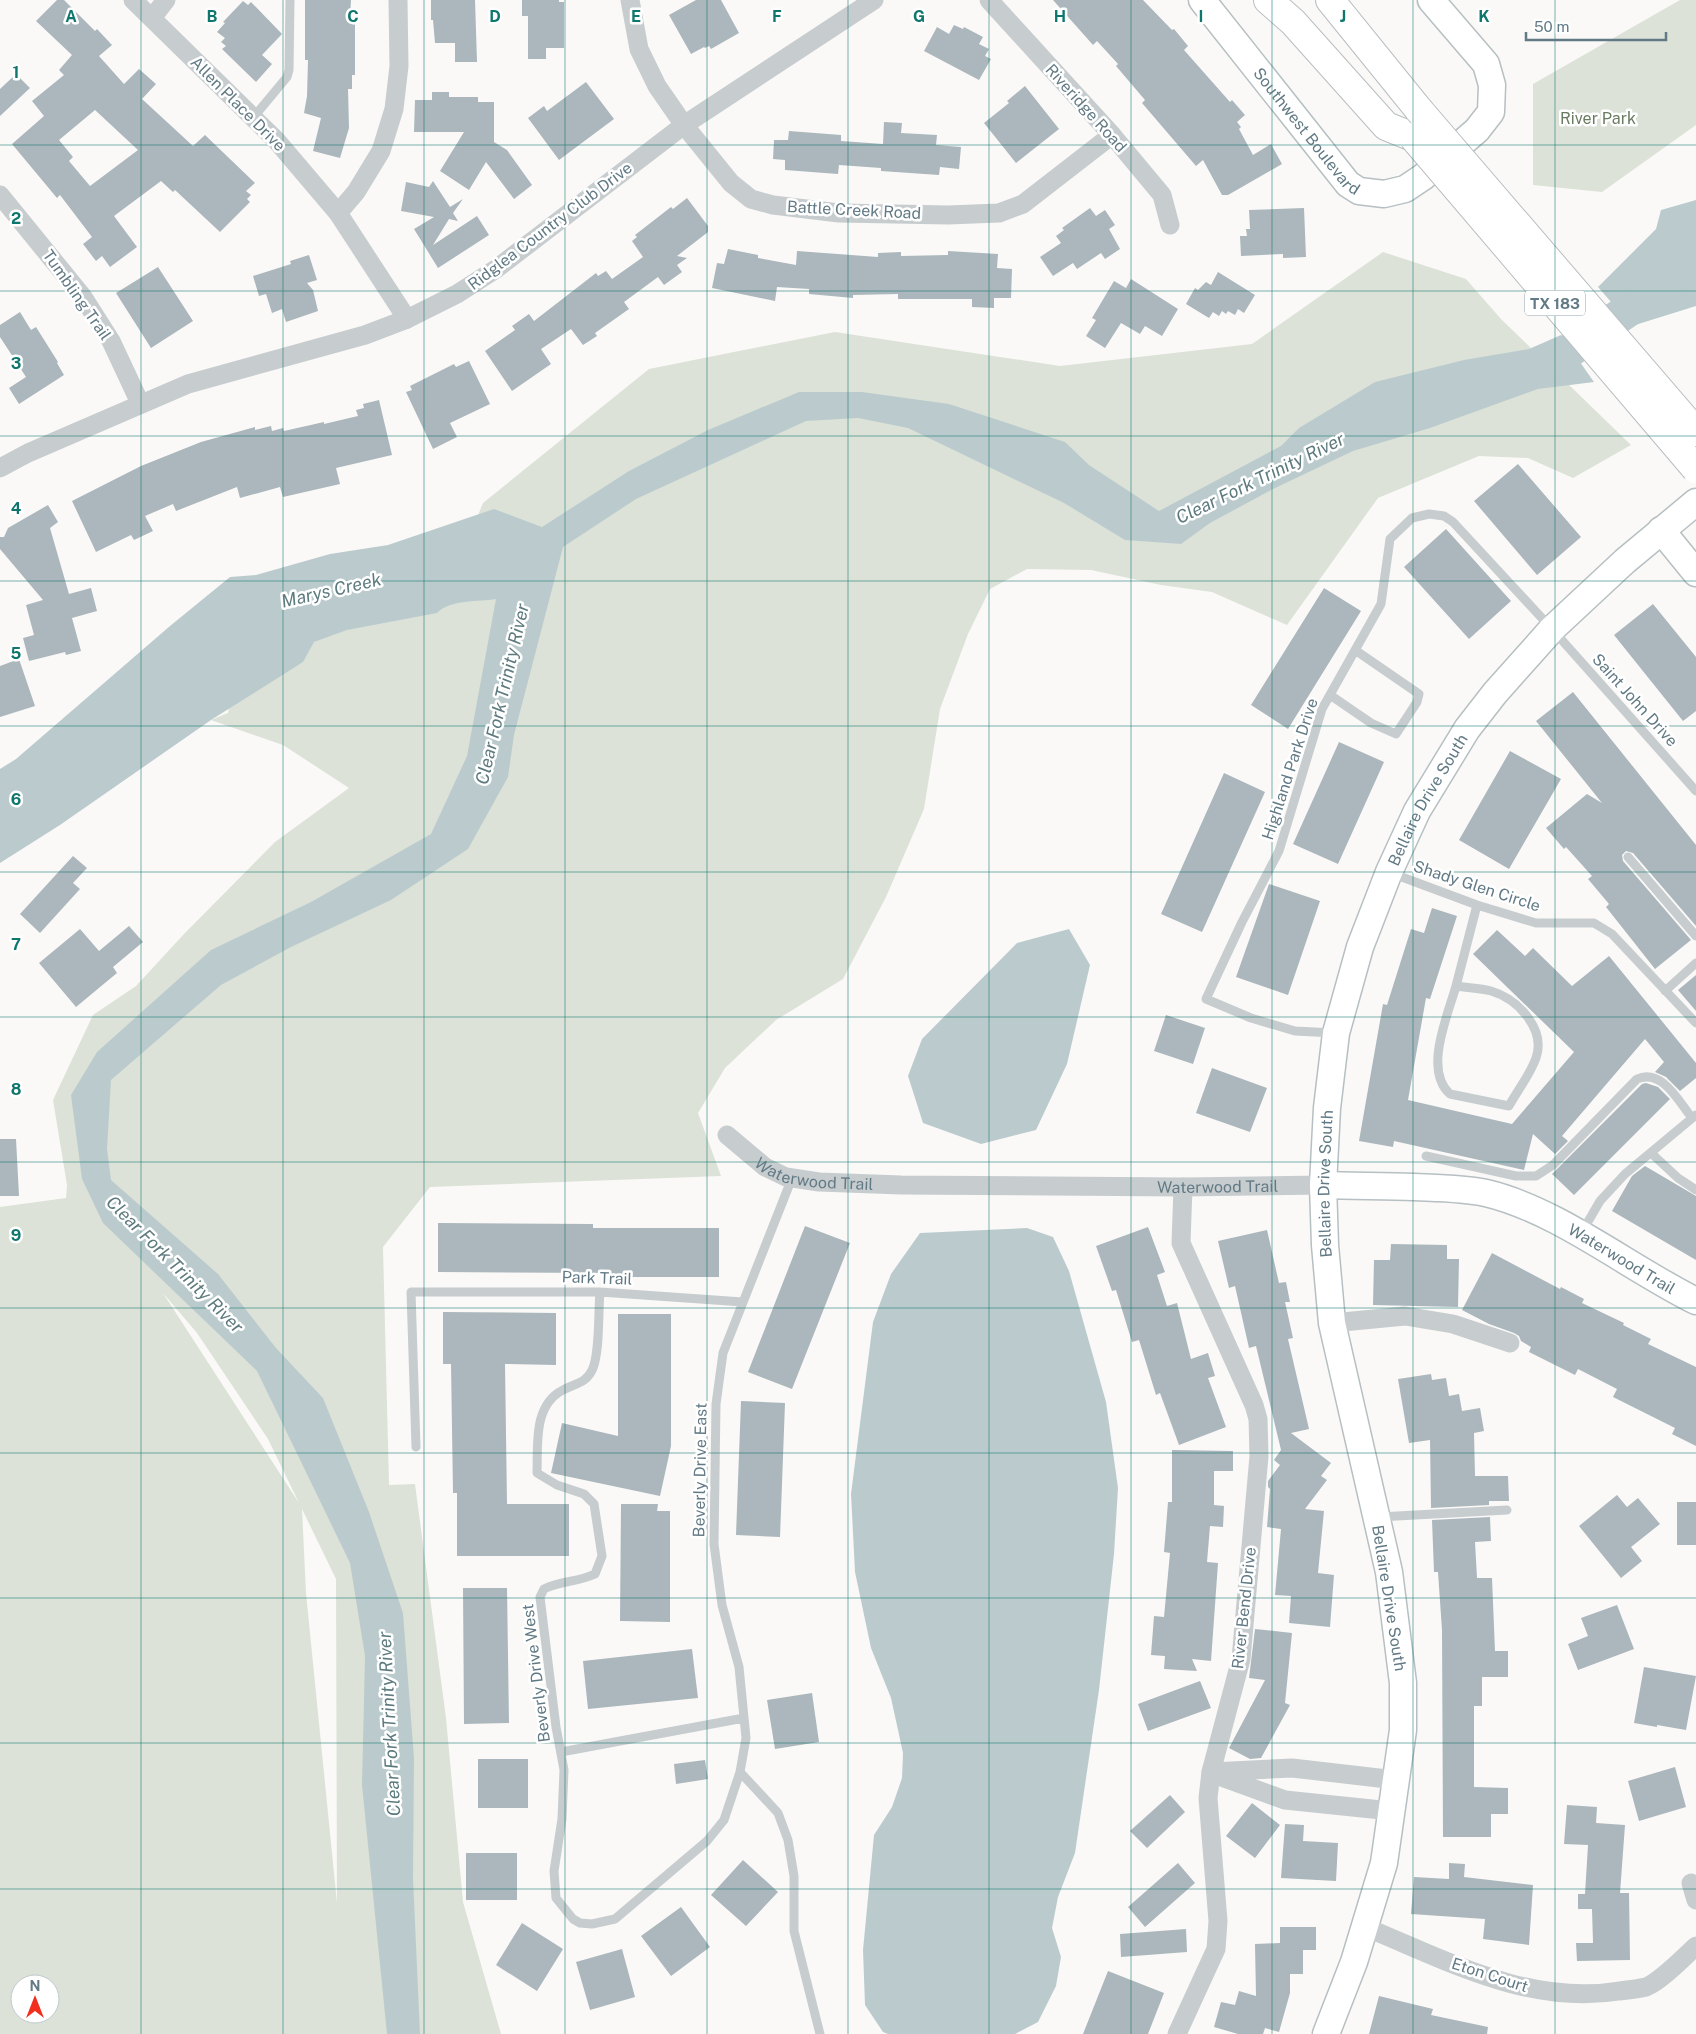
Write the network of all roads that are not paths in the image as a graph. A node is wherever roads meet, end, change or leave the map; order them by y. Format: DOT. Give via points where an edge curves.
graph roads {
  1 [pos="132,0"];
  2 [pos="166,0"];
  3 [pos="290,0"];
  4 [pos="398,0"];
  5 [pos="630,0"];
  6 [pos="874,0"];
  7 [pos="988,0"];
  8 [pos="1202,0"];
  9 [pos="1268,0"];
  10 [pos="1296,0"];
  11 [pos="1330,0"];
  12 [pos="1431,0"];
  13 [pos="152,18"];
  14 [pos="253,118"];
  15 [pos="684,125"];
  16 [pos="1112,136"];
  17 [pos="1413,137"];
  18 [pos="0,195"];
  19 [pos="338,213"];
  20 [pos="1170,224"];
  21 [pos="407,318"];
  22 [pos="140,403"];
  23 [pos="1696,432"];
  24 [pos="0,468"];
  25 [pos="1696,469"];
  26 [pos="1696,502"];
  27 [pos="1661,530"];
  28 [pos="1696,573"];
  29 [pos="1552,629"];
  30 [pos="1355,650"];
  31 [pos="1330,695"];
  32 [pos="1696,791"];
  33 [pos="1628,857"];
  34 [pos="1389,872"];
  35 [pos="1477,905"];
  36 [pos="1696,936"];
  37 [pos="1696,963"];
  38 [pos="1456,986"];
  39 [pos="1665,991"];
  40 [pos="1696,1024"];
  41 [pos="1336,1033"];
  42 [pos="1694,1117"];
  43 [pos="727,1136"];
  44 [pos="1651,1153"];
  45 [pos="1426,1156"];
  46 [pos="792,1178"];
  47 [pos="1323,1185"];
  48 [pos="1183,1187"];
  49 [pos="1696,1190"];
  50 [pos="1580,1234"];
  51 [pos="600,1292"];
  52 [pos="1696,1301"];
  53 [pos="743,1302"];
  54 [pos="1332,1324"];
  55 [pos="1510,1343"];
  56 [pos="416,1447"];
  57 [pos="1507,1510"];
  58 [pos="1376,1517"];
  59 [pos="744,1718"];
  60 [pos="560,1752"];
  61 [pos="740,1772"];
  62 [pos="1211,1772"];
  63 [pos="1396,1780"];
  64 [pos="1391,1812"];
  65 [pos="664,1878"];
  66 [pos="1365,1927"];
  67 [pos="1696,1946"];
  68 [pos="820,2034"];
  69 [pos="1177,2034"];
  70 [pos="1326,2034"];
  1 -- 13 [label="street, Allen Place Drive"];
  2 -- 13 [label="street"];
  3 -- 14 [label="lane" via="287,77"];
  4 -- 19 [label="street" via="399,66 394,109 381,151 356,192"];
  5 -- 15 [label="street, Battle Creek Road" via="639,49 657,86"];
  6 -- 15 [label="street, Ridglea Country Club Drive"];
  7 -- 16 [label="street, Riveridge Road"];
  8 -- 12 [label="street, Southwest Boulevard" via="1348,184 1359,191 1384,194 1405,189 1423,177 1477,130 1491,112 1492,85 1486,64"];
  9 -- 17 [label="highway" via="1293,22 1386,126"];
  10 -- 17 [label="highway, TX 183"];
  11 -- 23 [label="highway, TX 183, bridge" via="1419,110"];
  13 -- 14 [label="street, Allen Place Drive"];
  14 -- 19 [label="street, Allen Place Drive"];
  15 -- 16 [label="street, Battle Creek Road" via="731,183 751,199 773,205 849,213 999,213 1023,204"];
  15 -- 21 [label="street, Ridglea Country Club Drive" via="496,269 457,294"];
  16 -- 20 [label="street, Riveridge Road" via="1162,196"];
  17 -- 25 [label="highway, TX 183, bridge"];
  18 -- 22 [label="street, Tumbling Trail" via="83,297 111,341"];
  19 -- 21 [label="street, Allen Place Drive"];
  21 -- 22 [label="street, Ridglea Country Club Drive" via="365,335 188,384"];
  22 -- 24 [label="street, Ridglea Country Club Drive"];
  26 -- 27 [label="street, Bellaire Drive South"];
  27 -- 28 [label="street"];
  27 -- 29 [label="street, Bellaire Drive South"];
  29 -- 30 [label="lane, Highland Park Drive" via="1453,522 1444,516 1429,514 1412,518 1390,539 1381,604"];
  29 -- 32 [label="lane, Saint John Drive"];
  29 -- 34 [label="street, Bellaire Drive South" via="1467,729 1417,811"];
  30 -- 31 [label="lane, Highland Park Drive"];
  30 -- 31 [label="lane" via="1419,694 1417,702 1396,734 1371,723"];
  31 -- 41 [label="lane, Highland Park Drive" via="1322,709 1279,851 1206,999 1251,1018 1295,1031"];
  33 -- 36 [label="lane"];
  34 -- 35 [label="lane, Shady Glen Circle"];
  34 -- 41 [label="street, Bellaire Drive South" via="1360,947"];
  35 -- 38 [label="lane"];
  35 -- 39 [label="lane, Shady Glen Circle" via="1536,923 1594,923 1612,934"];
  37 -- 39 [label="lane"];
  38 -- 38 [label="lane" via="1438,1051 1438,1071 1443,1088 1450,1094 1509,1106 1536,1059 1539,1042 1533,1023 1515,1004 1492,992"];
  39 -- 40 [label="lane, Shady Glen Circle"];
  41 -- 47 [label="street, Bellaire Drive South" via="1327,1108"];
  42 -- 44 [label="lane"];
  42 -- 45 [label="lane" via="1663,1082 1644,1076 1637,1079 1553,1165 1536,1176 1516,1176"];
  43 -- 46 [label="street, Waterwood Trail" via="765,1167"];
  44 -- 49 [label="lane"];
  44 -- 50 [label="lane" via="1625,1174 1600,1201"];
  46 -- 48 [label="street, Waterwood Trail" via="901,1185"];
  46 -- 53 [label="lane, Beverly Drive East"];
  47 -- 48 [label="street, Waterwood Trail"];
  47 -- 50 [label="street, Waterwood Trail" via="1454,1188 1487,1193 1528,1207"];
  47 -- 54 [label="street, Bellaire Drive South"];
  48 -- 62 [label="street, River Bend Drive" via="1180,1243 1258,1419 1259,1456 1241,1659"];
  50 -- 52 [label="street, Waterwood Trail"];
  51 -- 53 [label="lane, Park Trail"];
  51 -- 56 [label="lane, Park Trail" via="411,1292"];
  51 -- 60 [label="lane, Beverly Drive West" via="593,1368 586,1381 562,1390 552,1398 539,1421 536,1473 557,1485 584,1494 594,1504 602,1556 594,1574 583,1580 554,1584 544,1589 540,1598"];
  53 -- 59 [label="lane, Beverly Drive East" via="724,1353 716,1404 714,1544 722,1605 739,1667"];
  54 -- 55 [label="street" via="1405,1316 1453,1324"];
  54 -- 58 [label="street, Bellaire Drive South"];
  57 -- 58 [label="lane"];
  58 -- 63 [label="street, Bellaire Drive South" via="1389,1572 1403,1683 1403,1730"];
  59 -- 60 [label="lane"];
  59 -- 61 [label="lane, Beverly Drive East" via="746,1738"];
  60 -- 65 [label="lane, Beverly Drive West" via="564,1770 562,1820 554,1871 556,1898 573,1919 592,1924 616,1919"];
  61 -- 65 [label="lane, Beverly Drive East" via="724,1820 707,1841"];
  61 -- 68 [label="lane" via="778,1813 788,1840 794,1876 794,1931"];
  62 -- 63 [label="street" via="1292,1768"];
  62 -- 64 [label="street" via="1285,1800"];
  62 -- 69 [label="street, River Bend Drive" via="1208,1798 1218,1921 1216,1949"];
  63 -- 64 [label="street, Bellaire Drive South"];
  64 -- 66 [label="street, Bellaire Drive South" via="1384,1863"];
  66 -- 67 [label="street, Eton Court" via="1485,1976 1526,1989 1567,1994 1603,1994 1646,1986"];
  66 -- 70 [label="street, Bellaire Drive South"];
}
